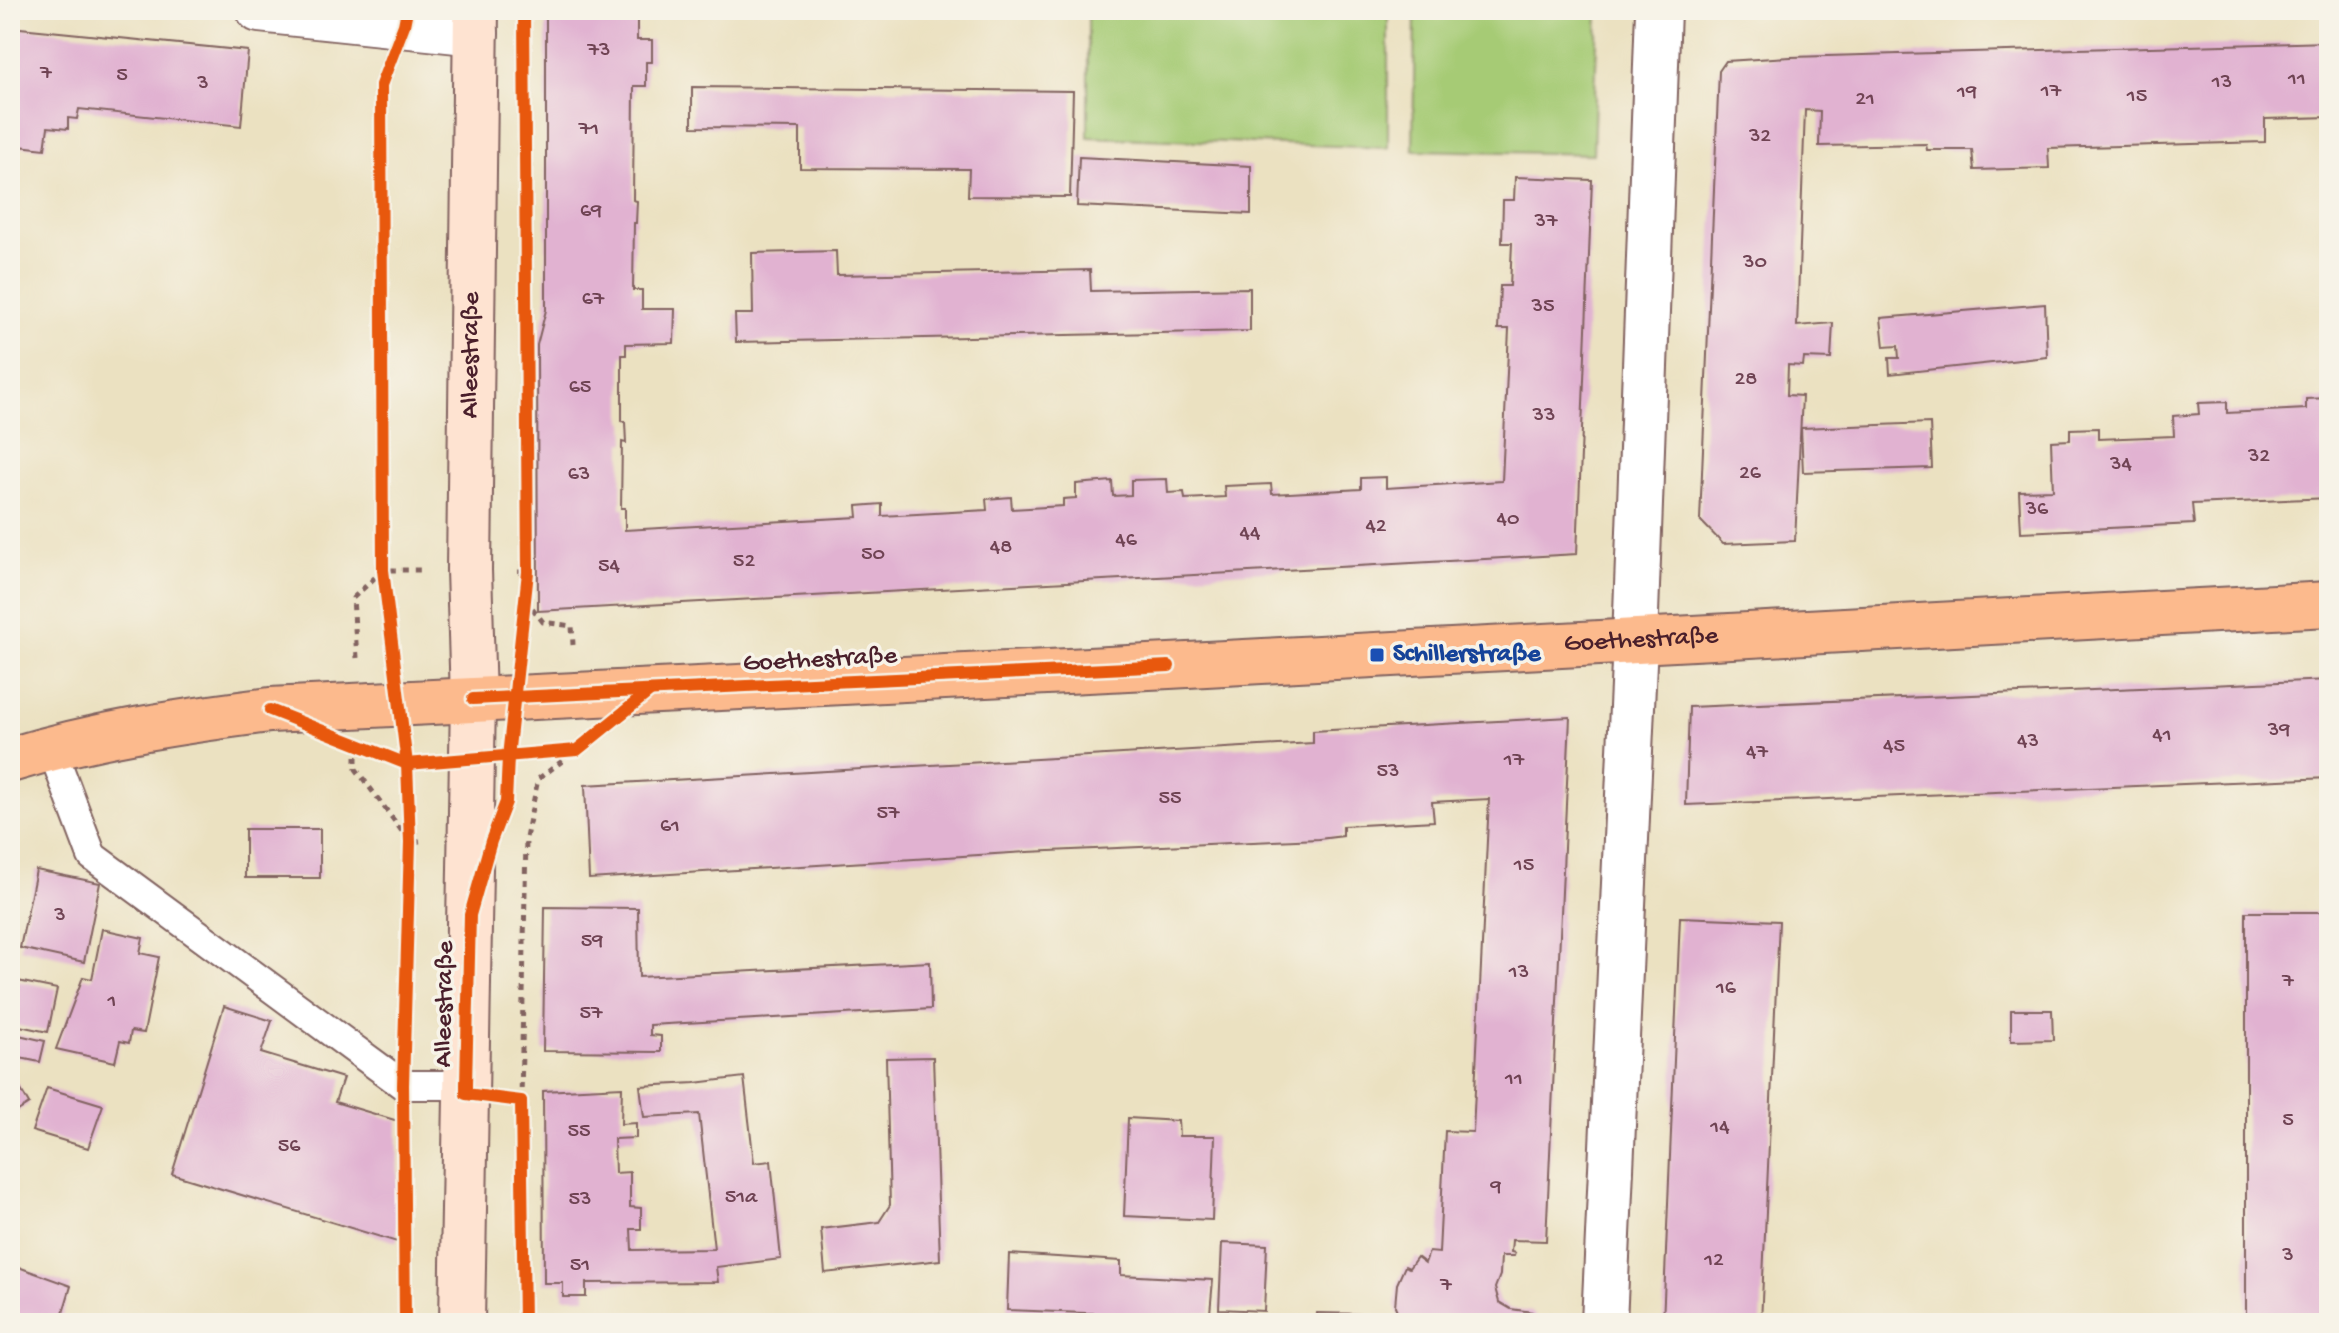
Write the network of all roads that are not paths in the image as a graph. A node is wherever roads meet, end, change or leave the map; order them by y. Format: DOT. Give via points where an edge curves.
graph roads {
  1 [pos="259,10"];
  2 [pos="1658,10"];
  3 [pos="476,21"];
  4 [pos="2329,604"];
  5 [pos="1635,641"];
  6 [pos="473,699"];
  7 [pos="51,747"];
  8 [pos="10,760"];
  9 [pos="466,1090"];
  10 [pos="462,1323"];
  11 [pos="1604,1323"];
  1 -- 3 [label="street"];
  2 -- 5 [label="street"];
  3 -- 6 [label="main road, Alleestraße" via="469,570"];
  4 -- 5 [label="main road, Goethestraße"];
  5 -- 6 [label="main road, Goethestraße"];
  5 -- 11 [label="street"];
  6 -- 7 [label="main road, Goethestraße" via="270,710 169,723"];
  6 -- 9 [label="main road, Alleestraße"];
  7 -- 8 [label="main road, Goethestraße"];
  7 -- 9 [label="lane" via="92,856 403,1085"];
  9 -- 10 [label="main road, Alleestraße"];
}
